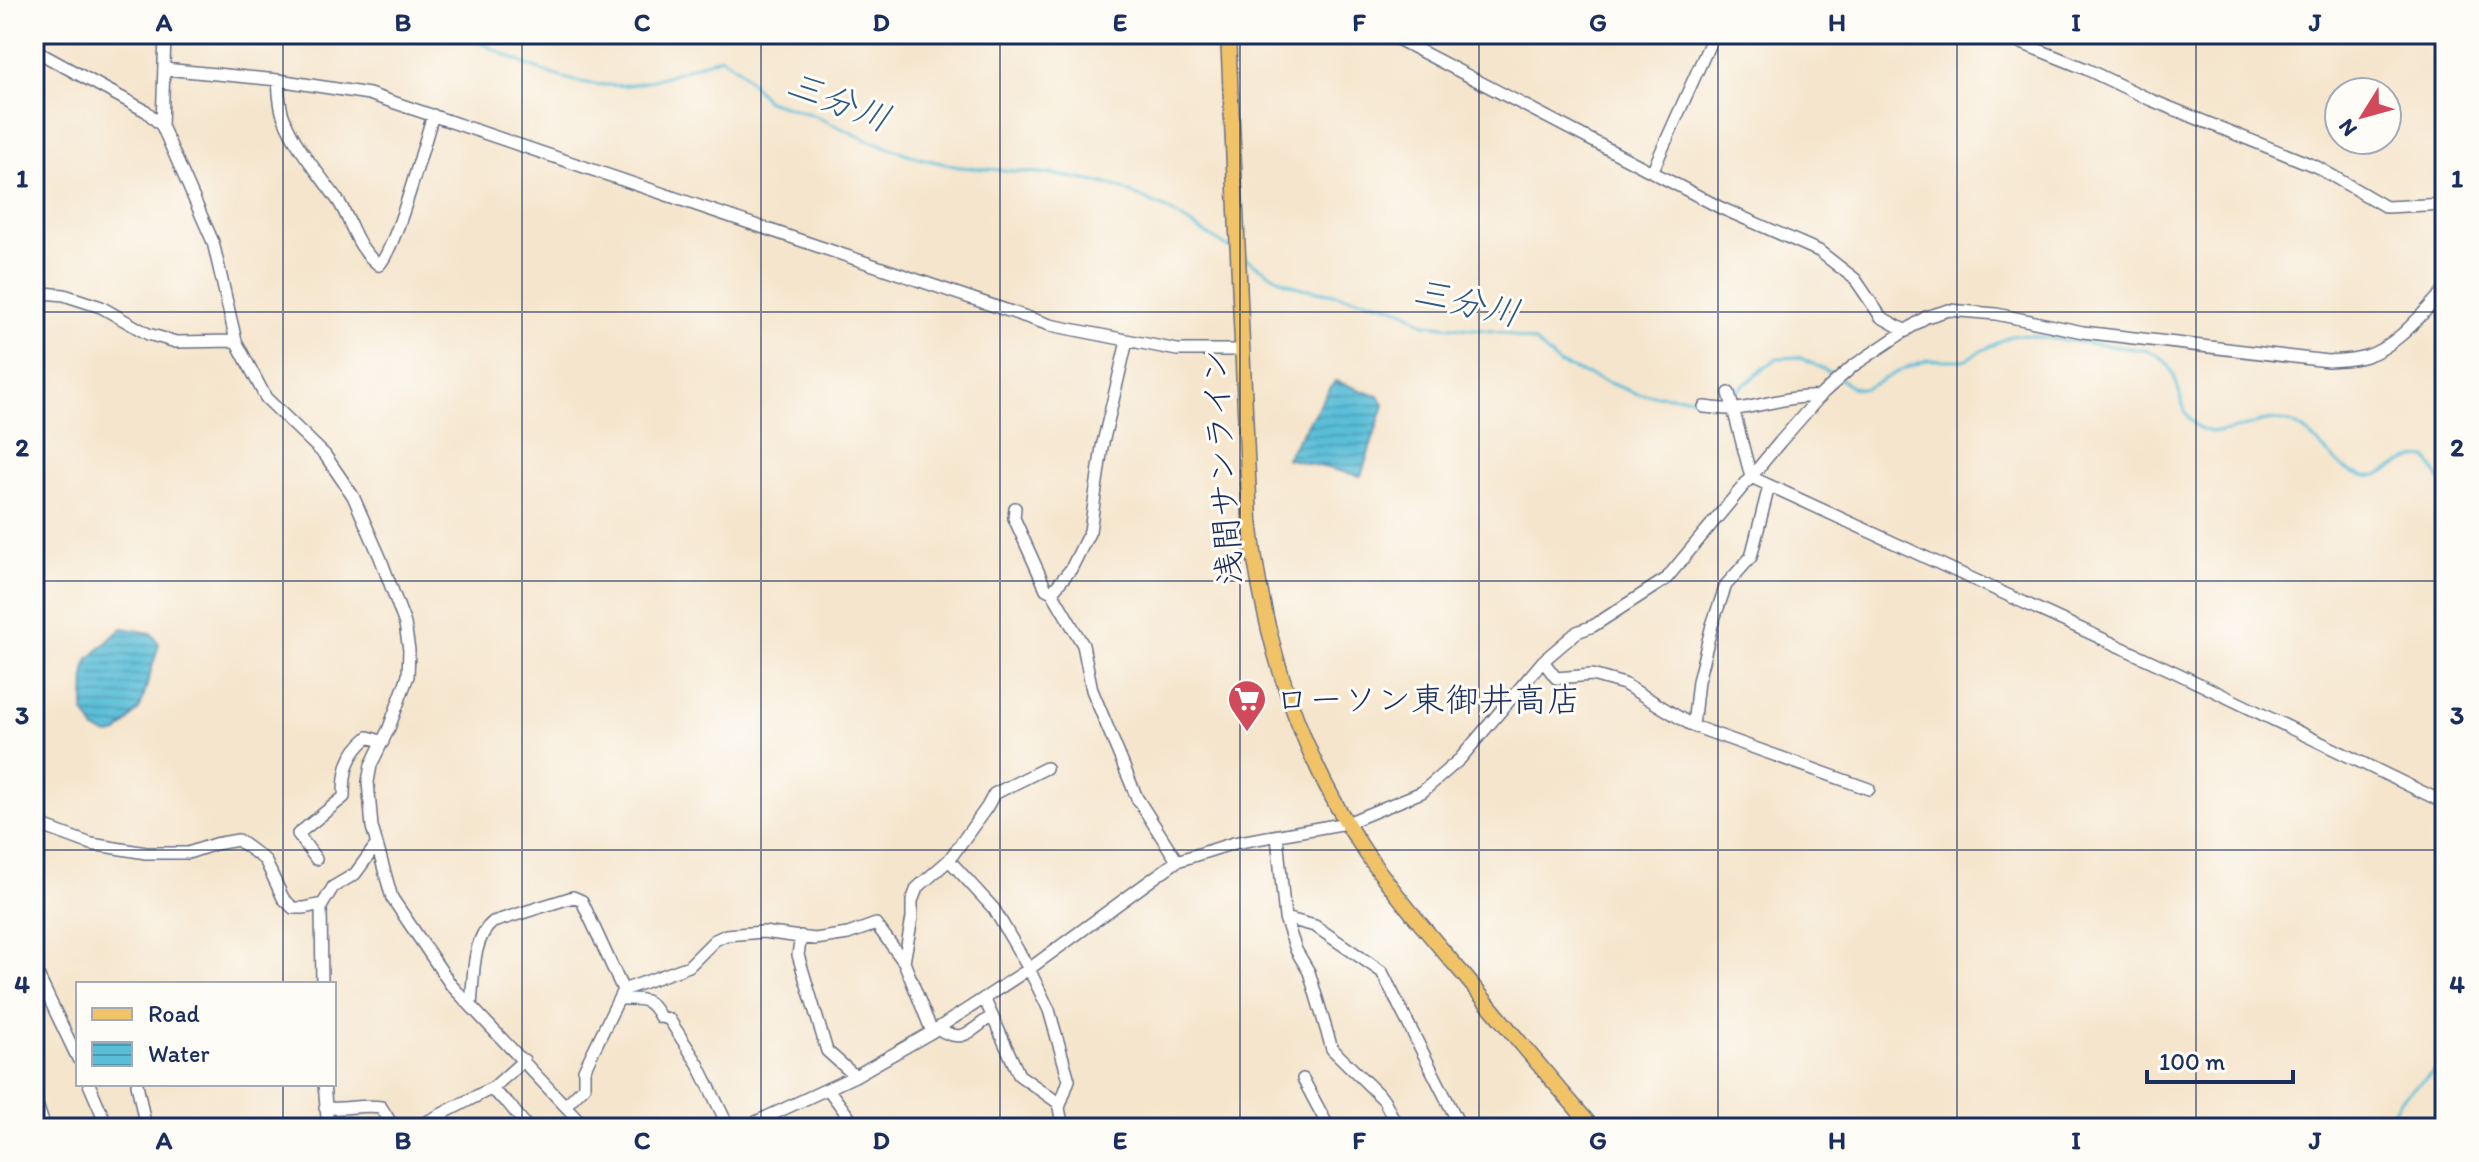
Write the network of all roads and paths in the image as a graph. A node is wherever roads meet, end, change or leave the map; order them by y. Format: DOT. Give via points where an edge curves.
graph roads {
  1 [pos="165,34"];
  2 [pos="1228,34"];
  3 [pos="1388,34"];
  4 [pos="1714,34"];
  5 [pos="1999,34"];
  6 [pos="34,50"];
  7 [pos="164,69"];
  8 [pos="278,80"];
  9 [pos="433,115"];
  10 [pos="162,126"];
  11 [pos="1652,172"];
  12 [pos="2445,204"];
  13 [pos="2445,290"];
  14 [pos="34,292"];
  15 [pos="1906,331"];
  16 [pos="236,341"];
  17 [pos="1127,341"];
  18 [pos="1243,350"];
  19 [pos="1729,393"];
  20 [pos="1820,397"];
  21 [pos="1704,407"];
  22 [pos="1733,409"];
  23 [pos="1751,477"];
  24 [pos="1769,486"];
  25 [pos="1015,508"];
  26 [pos="1052,592"];
  27 [pos="1543,661"];
  28 [pos="1693,726"];
  29 [pos="383,742"];
  30 [pos="1046,768"];
  31 [pos="1869,789"];
  32 [pos="2445,803"];
  33 [pos="34,823"];
  34 [pos="1347,823"];
  35 [pos="1277,836"];
  36 [pos="377,844"];
  37 [pos="316,859"];
  38 [pos="949,860"];
  39 [pos="1177,861"];
  40 [pos="322,904"];
  41 [pos="1285,918"];
  42 [pos="801,936"];
  43 [pos="904,962"];
  44 [pos="34,967"];
  45 [pos="1029,969"];
  46 [pos="322,982"];
  47 [pos="621,994"];
  48 [pos="984,998"];
  49 [pos="471,1005"];
  50 [pos="992,1016"];
  51 [pos="934,1030"];
  52 [pos="76,1055"];
  53 [pos="524,1060"];
  54 [pos="855,1076"];
  55 [pos="1303,1079"];
  56 [pos="90,1086"];
  57 [pos="137,1086"];
  58 [pos="324,1086"];
  59 [pos="490,1089"];
  60 [pos="828,1089"];
  61 [pos="34,1096"];
  62 [pos="1060,1104"];
  63 [pos="566,1105"];
  64 [pos="325,1108"];
  65 [pos="582,1126"];
  66 [pos="45,1128"];
  67 [pos="108,1128"];
  68 [pos="146,1128"];
  69 [pos="328,1128"];
  70 [pos="394,1128"];
  71 [pos="415,1128"];
  72 [pos="528,1128"];
  73 [pos="729,1128"];
  74 [pos="743,1128"];
  75 [pos="857,1128"];
  76 [pos="1063,1128"];
  77 [pos="1329,1128"];
  78 [pos="1398,1128"];
  79 [pos="1461,1128"];
  80 [pos="1593,1128"];
  1 -- 7 [label="street"];
  2 -- 18 [label="main road, 浅間サンライン"];
  3 -- 11 [label="street"];
  4 -- 11 [label="street"];
  5 -- 12 [label="street" via="2317,167 2386,207"];
  6 -- 10 [label="street" via="146,111"];
  7 -- 8 [label="street"];
  7 -- 10 [label="street"];
  8 -- 9 [label="street" via="369,94"];
  8 -- 9 [label="street" via="282,115 292,134 341,205 366,256 379,265 394,236"];
  9 -- 17 [label="street" via="1050,325"];
  10 -- 16 [label="street" via="213,242"];
  11 -- 15 [label="street" via="1819,251 1855,279 1881,317"];
  13 -- 15 [label="street" via="2374,353 2328,361 2083,332 1965,310 1926,317"];
  14 -- 16 [label="street" via="101,307 148,334 176,342"];
  15 -- 20 [label="street" via="1853,366"];
  16 -- 29 [label="street" via="266,398 325,455 353,496 405,624 408,676"];
  17 -- 18 [label="street" via="1177,350"];
  17 -- 26 [label="street" via="1102,447 1090,531"];
  18 -- 34 [label="main road, 浅間サンライン" via="1250,520 1265,612 1291,704"];
  19 -- 22 [label="street"];
  20 -- 22 [label="street" via="1796,395"];
  20 -- 23 [label="street"];
  21 -- 22 [label="street"];
  22 -- 23 [label="street"];
  23 -- 24 [label="street"];
  23 -- 27 [label="street" via="1666,579 1577,632"];
  24 -- 28 [label="street" via="1751,557 1726,585 1712,625"];
  24 -- 32 [label="street"];
  25 -- 26 [label="street" via="1026,546"];
  26 -- 39 [label="street" via="1083,645 1092,690 1137,798"];
  27 -- 28 [label="street" via="1556,678 1592,675 1624,684"];
  27 -- 34 [label="street" via="1436,782 1413,798"];
  28 -- 31 [label="street"];
  29 -- 36 [label="street" via="368,782"];
  29 -- 37 [label="street" via="368,737 355,748 345,768 344,797 298,834"];
  30 -- 38 [label="street" via="994,794"];
  33 -- 40 [label="street" via="91,844 146,853 188,853 238,840 265,860 293,908"];
  34 -- 35 [label="street"];
  34 -- 80 [label="main road, 浅間サンライン" via="1405,905"];
  35 -- 39 [label="street"];
  35 -- 41 [label="street"];
  36 -- 40 [label="street" via="355,874 333,887"];
  36 -- 49 [label="street" via="392,898 451,985"];
  38 -- 43 [label="street" via="917,888"];
  38 -- 45 [label="street" via="994,909"];
  39 -- 45 [label="street"];
  40 -- 46 [label="street"];
  41 -- 78 [label="street" via="1309,972 1332,1049 1384,1100"];
  41 -- 79 [label="street" via="1315,926 1382,972"];
  42 -- 43 [label="street" via="848,934 876,924"];
  42 -- 47 [label="street" via="726,935 689,966"];
  42 -- 54 [label="street" via="798,955 827,1051"];
  43 -- 51 [label="street"];
  44 -- 52 [label="street"];
  45 -- 48 [label="street"];
  45 -- 62 [label="street" via="1049,1010 1069,1080"];
  47 -- 49 [label="street" via="582,901 573,897 487,927 478,943"];
  47 -- 63 [label="street" via="584,1070 584,1087"];
  47 -- 73 [label="street" via="645,999 660,1017 669,1019"];
  48 -- 50 [label="street"];
  48 -- 51 [label="street"];
  49 -- 53 [label="street"];
  50 -- 51 [label="street" via="961,1037"];
  50 -- 62 [label="street" via="1019,1075"];
  51 -- 54 [label="street"];
  53 -- 59 [label="street"];
  53 -- 63 [label="street"];
  54 -- 60 [label="street"];
  55 -- 77 [label="street"];
  56 -- 67 [label="street"];
  57 -- 68 [label="street"];
  58 -- 64 [label="street"];
  59 -- 71 [label="street"];
  59 -- 72 [label="street"];
  60 -- 74 [label="street"];
  60 -- 75 [label="street"];
  61 -- 66 [label="street"];
  62 -- 76 [label="street"];
  63 -- 65 [label="street"];
  64 -- 69 [label="street"];
  64 -- 70 [label="street" via="381,1107"];
}
